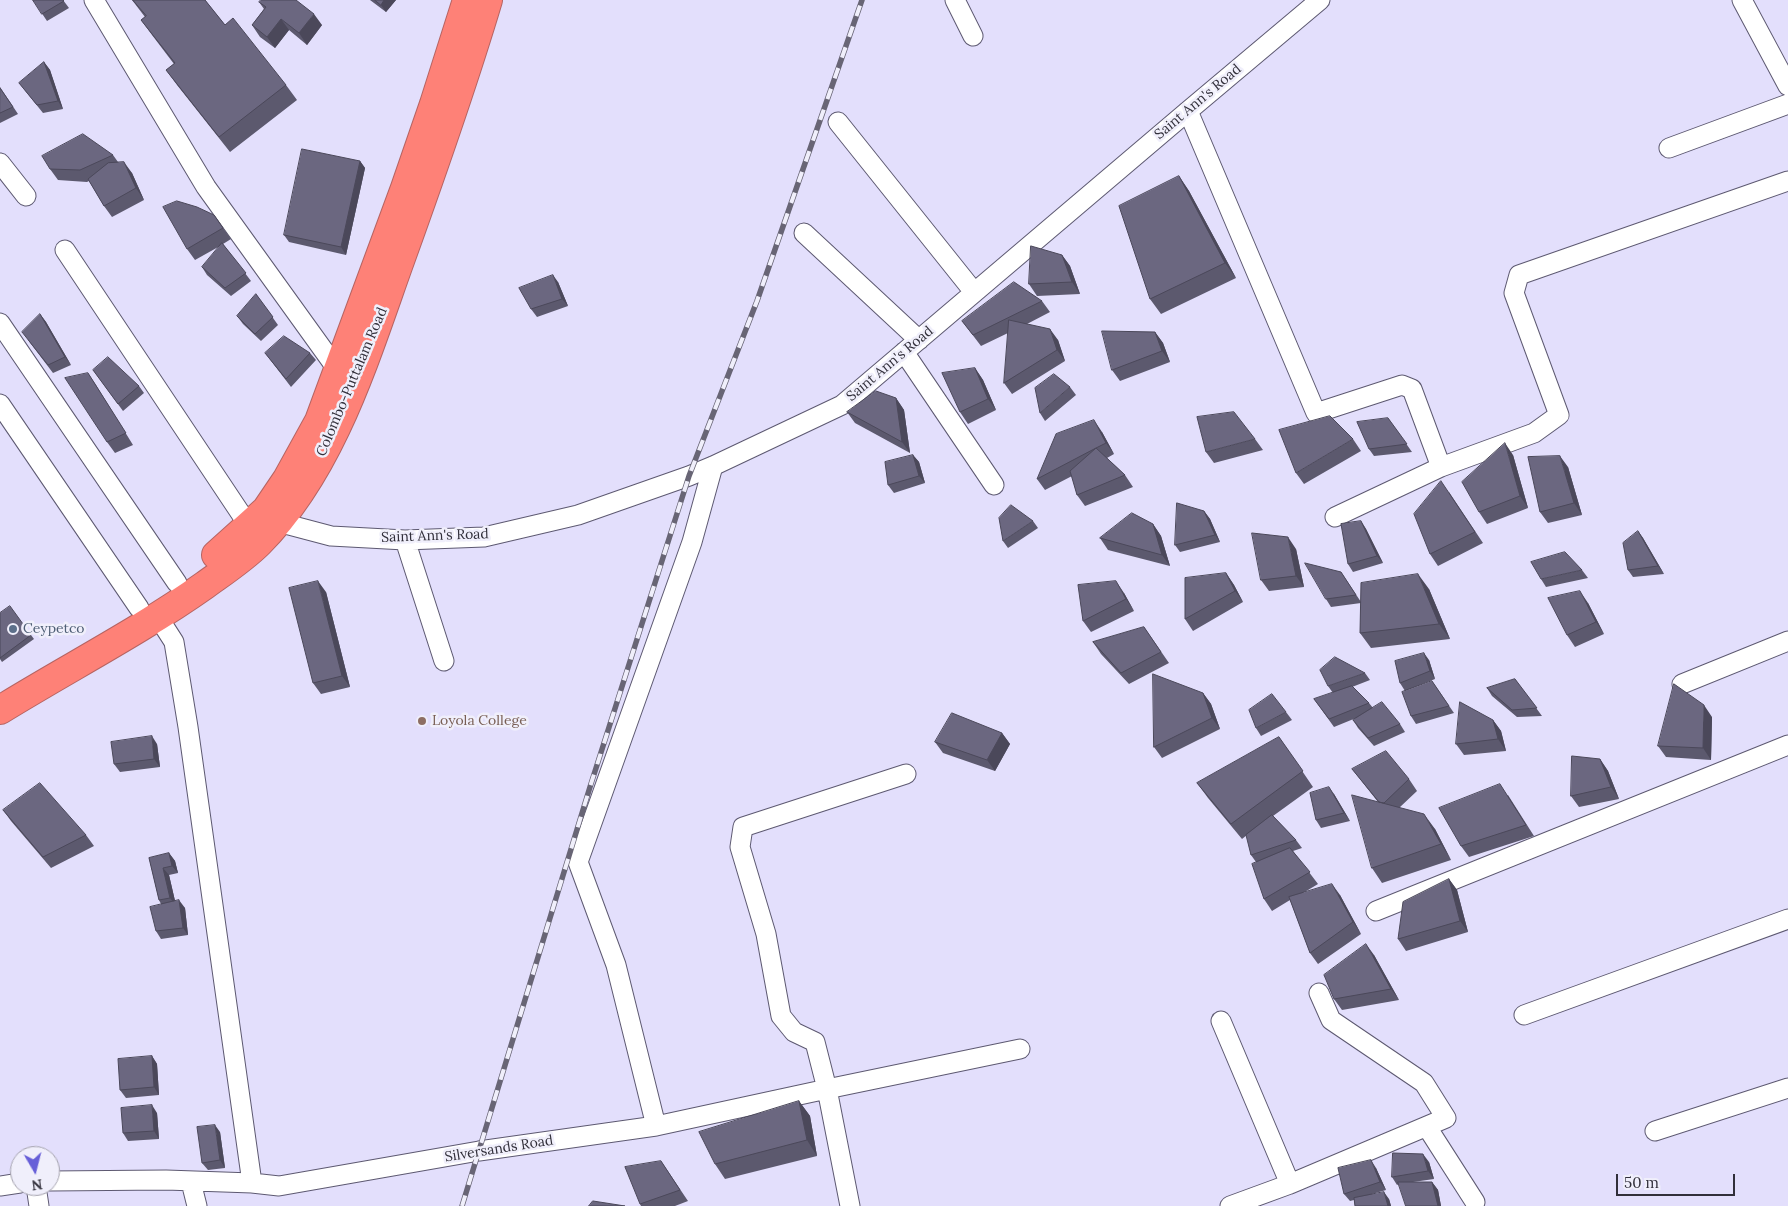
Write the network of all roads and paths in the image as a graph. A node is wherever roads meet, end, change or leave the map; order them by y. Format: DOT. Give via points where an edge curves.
graph roads {
  1 [pos="94,0"];
  2 [pos="467,0"];
  3 [pos="488,0"];
  4 [pos="955,0"];
  5 [pos="1320,0"];
  6 [pos="1742,0"];
  7 [pos="1301,7"];
  8 [pos="973,36"];
  9 [pos="1788,86"];
  10 [pos="1788,104"];
  11 [pos="1188,111"];
  12 [pos="838,122"];
  13 [pos="1669,148"];
  14 [pos="0,163"];
  15 [pos="1788,181"];
  16 [pos="26,196"];
  17 [pos="804,233"];
  18 [pos="65,250"];
  19 [pos="974,292"];
  20 [pos="0,323"];
  21 [pos="912,346"];
  22 [pos="338,369"];
  23 [pos="0,404"];
  24 [pos="713,466"];
  25 [pos="1441,467"];
  26 [pos="994,485"];
  27 [pos="1335,517"];
  28 [pos="263,521"];
  29 [pos="404,540"];
  30 [pos="177,583"];
  31 [pos="148,612"];
  32 [pos="1788,641"];
  33 [pos="444,661"];
  34 [pos="1682,684"];
  35 [pos="0,698"];
  36 [pos="0,710"];
  37 [pos="1788,745"];
  38 [pos="906,774"];
  39 [pos="1376,911"];
  40 [pos="1788,919"];
  41 [pos="1319,993"];
  42 [pos="1524,1015"];
  43 [pos="1221,1020"];
  44 [pos="1020,1049"];
  45 [pos="1788,1088"];
  46 [pos="828,1089"];
  47 [pos="656,1126"];
  48 [pos="1427,1127"];
  49 [pos="1655,1131"];
  50 [pos="60,1181"];
  51 [pos="191,1182"];
  52 [pos="252,1183"];
  53 [pos="1290,1184"];
  54 [pos="1475,1202"];
  55 [pos="197,1206"];
  56 [pos="850,1206"];
  57 [pos="1230,1206"];
  1 -- 22 [label="street" via="206,187"];
  2 -- 22 [label="highway, Colombo-Puttalam Road" via="405,188"];
  3 -- 28 [label="highway, Colombo-Puttalam Road" via="432,173 359,372 330,441 302,491"];
  4 -- 8 [label="street"];
  5 -- 7 [label="street, Saint Ann's Road"];
  6 -- 9 [label="street"];
  7 -- 11 [label="street, Saint Ann's Road"];
  10 -- 13 [label="street"];
  11 -- 19 [label="street, Saint Ann's Road"];
  11 -- 25 [label="street" via="1316,413 1402,385 1412,389"];
  12 -- 19 [label="street"];
  14 -- 16 [label="street"];
  15 -- 25 [label="street" via="1519,275 1514,293 1559,415 1534,433"];
  17 -- 21 [label="street"];
  18 -- 28 [label="street"];
  19 -- 21 [label="street, Saint Ann's Road"];
  20 -- 30 [label="street"];
  21 -- 24 [label="street, Saint Ann's Road" via="842,405"];
  21 -- 26 [label="street"];
  22 -- 28 [label="highway, Colombo-Puttalam Road" via="319,420"];
  23 -- 31 [label="street"];
  24 -- 29 [label="street, Saint Ann's Road" via="578,515 484,537"];
  24 -- 47 [label="street" via="692,542 578,862 616,965"];
  25 -- 27 [label="street"];
  28 -- 29 [label="street, Saint Ann's Road" via="331,536"];
  28 -- 30 [label="highway, Colombo-Puttalam Road"];
  28 -- 31 [label="highway, Colombo-Puttalam Road" via="258,544 231,566"];
  29 -- 33 [label="street"];
  30 -- 31 [label="highway, Colombo-Puttalam Road"];
  31 -- 35 [label="highway, Colombo-Puttalam Road"];
  31 -- 36 [label="highway, Colombo-Puttalam Road"];
  31 -- 52 [label="street" via="174,642"];
  32 -- 34 [label="street"];
  37 -- 39 [label="street"];
  38 -- 46 [label="street" via="743,827 740,847 766,934 781,1016 794,1032 815,1042"];
  40 -- 42 [label="street"];
  41 -- 48 [label="street" via="1331,1020 1424,1083 1446,1118"];
  43 -- 53 [label="street"];
  44 -- 46 [label="street, Silversands Road"];
  45 -- 49 [label="street"];
  46 -- 47 [label="street, Silversands Road"];
  46 -- 56 [label="street"];
  47 -- 52 [label="street, Silversands Road" via="479,1151 279,1186"];
  48 -- 53 [label="street"];
  48 -- 54 [label="street"];
  50 -- 51 [label="street, Silversands Road"];
  51 -- 52 [label="street, Silversands Road"];
  51 -- 55 [label="street"];
  53 -- 57 [label="street"];
}
